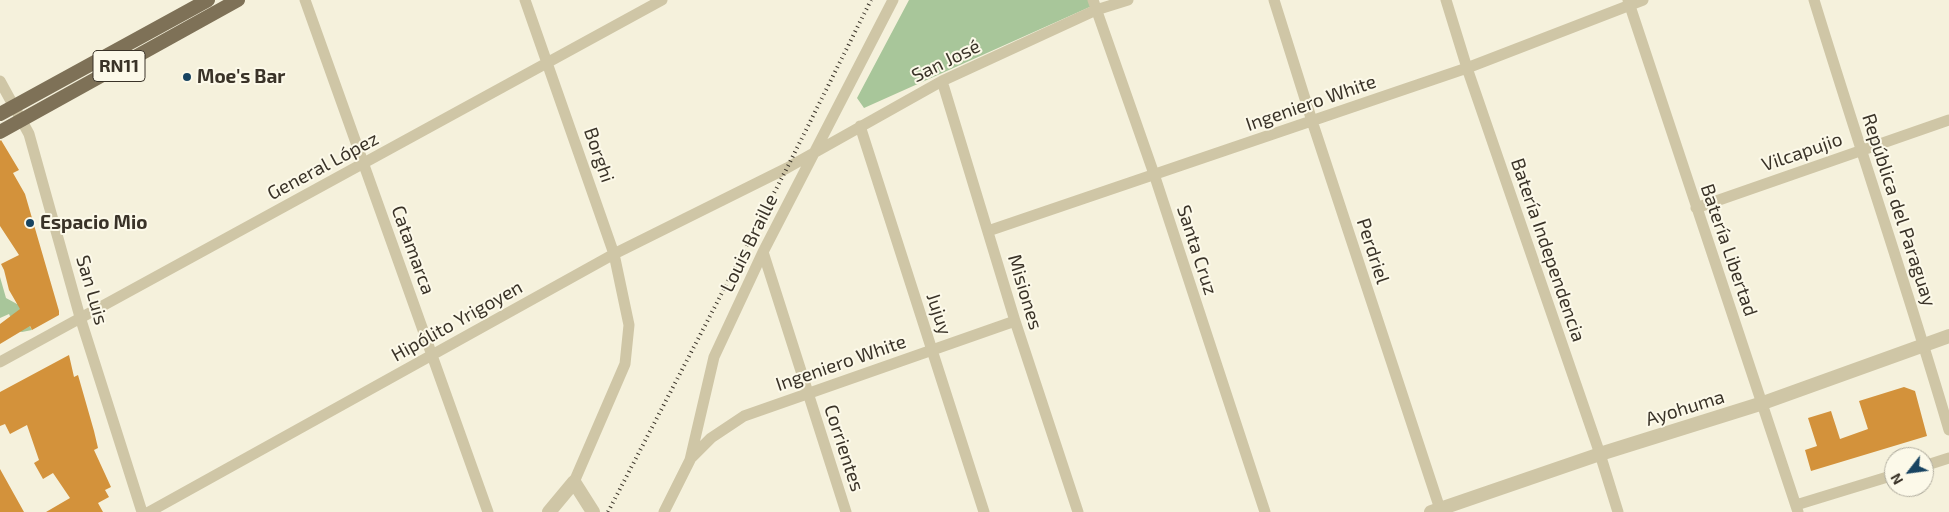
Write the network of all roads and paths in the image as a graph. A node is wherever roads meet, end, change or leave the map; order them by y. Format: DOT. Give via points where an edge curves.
graph roads {
  1 [pos="208,0"];
  2 [pos="238,0"];
  3 [pos="305,0"];
  4 [pos="525,0"];
  5 [pos="662,0"];
  6 [pos="893,0"];
  7 [pos="1128,0"];
  8 [pos="1274,0"];
  9 [pos="1446,0"];
  10 [pos="1643,0"];
  11 [pos="1814,0"];
  12 [pos="1628,2"];
  13 [pos="1095,5"];
  14 [pos="547,63"];
  15 [pos="1467,68"];
  16 [pos="0,81"];
  17 [pos="942,81"];
  18 [pos="14,106"];
  19 [pos="0,114"];
  20 [pos="22,120"];
  21 [pos="1949,120"];
  22 [pos="1312,121"];
  23 [pos="860,126"];
  24 [pos="0,132"];
  25 [pos="1860,150"];
  26 [pos="816,152"];
  27 [pos="364,164"];
  28 [pos="787,168"];
  29 [pos="1154,174"];
  30 [pos="1696,208"];
  31 [pos="988,230"];
  32 [pos="762,252"];
  33 [pos="614,254"];
  34 [pos="80,317"];
  35 [pos="1015,321"];
  36 [pos="1949,336"];
  37 [pos="1924,345"];
  38 [pos="932,350"];
  39 [pos="432,355"];
  40 [pos="0,362"];
  41 [pos="807,392"];
  42 [pos="1763,403"];
  43 [pos="1949,430"];
  44 [pos="1600,454"];
  45 [pos="1949,458"];
  46 [pos="690,460"];
  47 [pos="1934,463"];
  48 [pos="1884,478"];
  49 [pos="574,482"];
  50 [pos="1797,508"];
  51 [pos="1437,511"];
  52 [pos="142,512"];
  53 [pos="149,512"];
  54 [pos="488,512"];
  55 [pos="551,512"];
  56 [pos="593,512"];
  57 [pos="664,512"];
  58 [pos="846,512"];
  59 [pos="984,512"];
  60 [pos="1078,512"];
  61 [pos="1265,512"];
  62 [pos="1618,512"];
  1 -- 18 [label="main road, RN11"];
  2 -- 20 [label="main road, RN11"];
  3 -- 27 [label="street, Catamarca"];
  4 -- 14 [label="street, Borghi"];
  5 -- 14 [label="street, General López"];
  6 -- 26 [label="street, Louis Braille"];
  7 -- 13 [label="street, San José"];
  8 -- 22 [label="street, Perdriel"];
  9 -- 15 [label="street, Batería Independencia"];
  10 -- 12 [label="street, Ingeniero White"];
  11 -- 25 [label="street, República del Paraguay"];
  12 -- 15 [label="street, Ingeniero White"];
  12 -- 30 [label="street, Batería Libertad"];
  13 -- 17 [label="street, San José"];
  13 -- 29 [label="street, Santa Cruz"];
  14 -- 27 [label="street, General López"];
  14 -- 33 [label="street, Borghi"];
  15 -- 22 [label="street, Ingeniero White"];
  15 -- 44 [label="street, Batería Independencia"];
  16 -- 18 [label="street, San Luis"];
  17 -- 23 [label="street, San José"];
  17 -- 31 [label="street, Misiones"];
  18 -- 19 [label="main road, RN11"];
  18 -- 20 [label="street, San Luis"];
  20 -- 24 [label="main road, RN11"];
  20 -- 34 [label="street, San Luis" via="29,134"];
  21 -- 25 [label="street, Vilcapujio"];
  22 -- 29 [label="street, Ingeniero White"];
  22 -- 51 [label="street, Perdriel"];
  23 -- 26 [label="street, San José"];
  23 -- 38 [label="street, Jujuy"];
  25 -- 30 [label="street, Vilcapujio"];
  25 -- 37 [label="street, República del Paraguay"];
  26 -- 28 [label="street, San José"];
  26 -- 32 [label="street, Louis Braille"];
  27 -- 34 [label="street, General López"];
  27 -- 39 [label="street, Catamarca"];
  28 -- 33 [label="street, Hipólito Yrigoyen"];
  29 -- 31 [label="street, Ingeniero White"];
  29 -- 61 [label="street, Santa Cruz"];
  30 -- 42 [label="street, Batería Libertad"];
  31 -- 35 [label="street, Misiones"];
  32 -- 41 [label="street, Corrientes"];
  32 -- 46 [label="street, Louis Braille" via="714,357"];
  33 -- 39 [label="street, Hipólito Yrigoyen"];
  33 -- 49 [label="street, Borghi" via="629,325 625,364"];
  34 -- 40 [label="street, General López"];
  34 -- 52 [label="street, San Luis"];
  35 -- 38 [label="street, Ingeniero White"];
  35 -- 60 [label="street, Misiones"];
  36 -- 37 [label="street, Ayohuma"];
  37 -- 42 [label="street, Ayohuma"];
  37 -- 43 [label="street, República del Paraguay"];
  38 -- 41 [label="street, Ingeniero White"];
  38 -- 59 [label="street, Jujuy"];
  39 -- 53 [label="street, Hipólito Yrigoyen"];
  39 -- 54 [label="street, Catamarca"];
  41 -- 46 [label="street, Ingeniero White" via="744,416 711,438"];
  41 -- 58 [label="street, Corrientes"];
  42 -- 44 [label="street, Ayohuma"];
  42 -- 50 [label="street, Batería Libertad"];
  44 -- 51 [label="street, Ayohuma"];
  44 -- 62 [label="street, Batería Independencia"];
  45 -- 47 [label="street"];
  46 -- 57 [label="street, Louis Braille"];
  48 -- 50 [label="street"];
  49 -- 55 [label="street"];
  49 -- 56 [label="street"];
}
